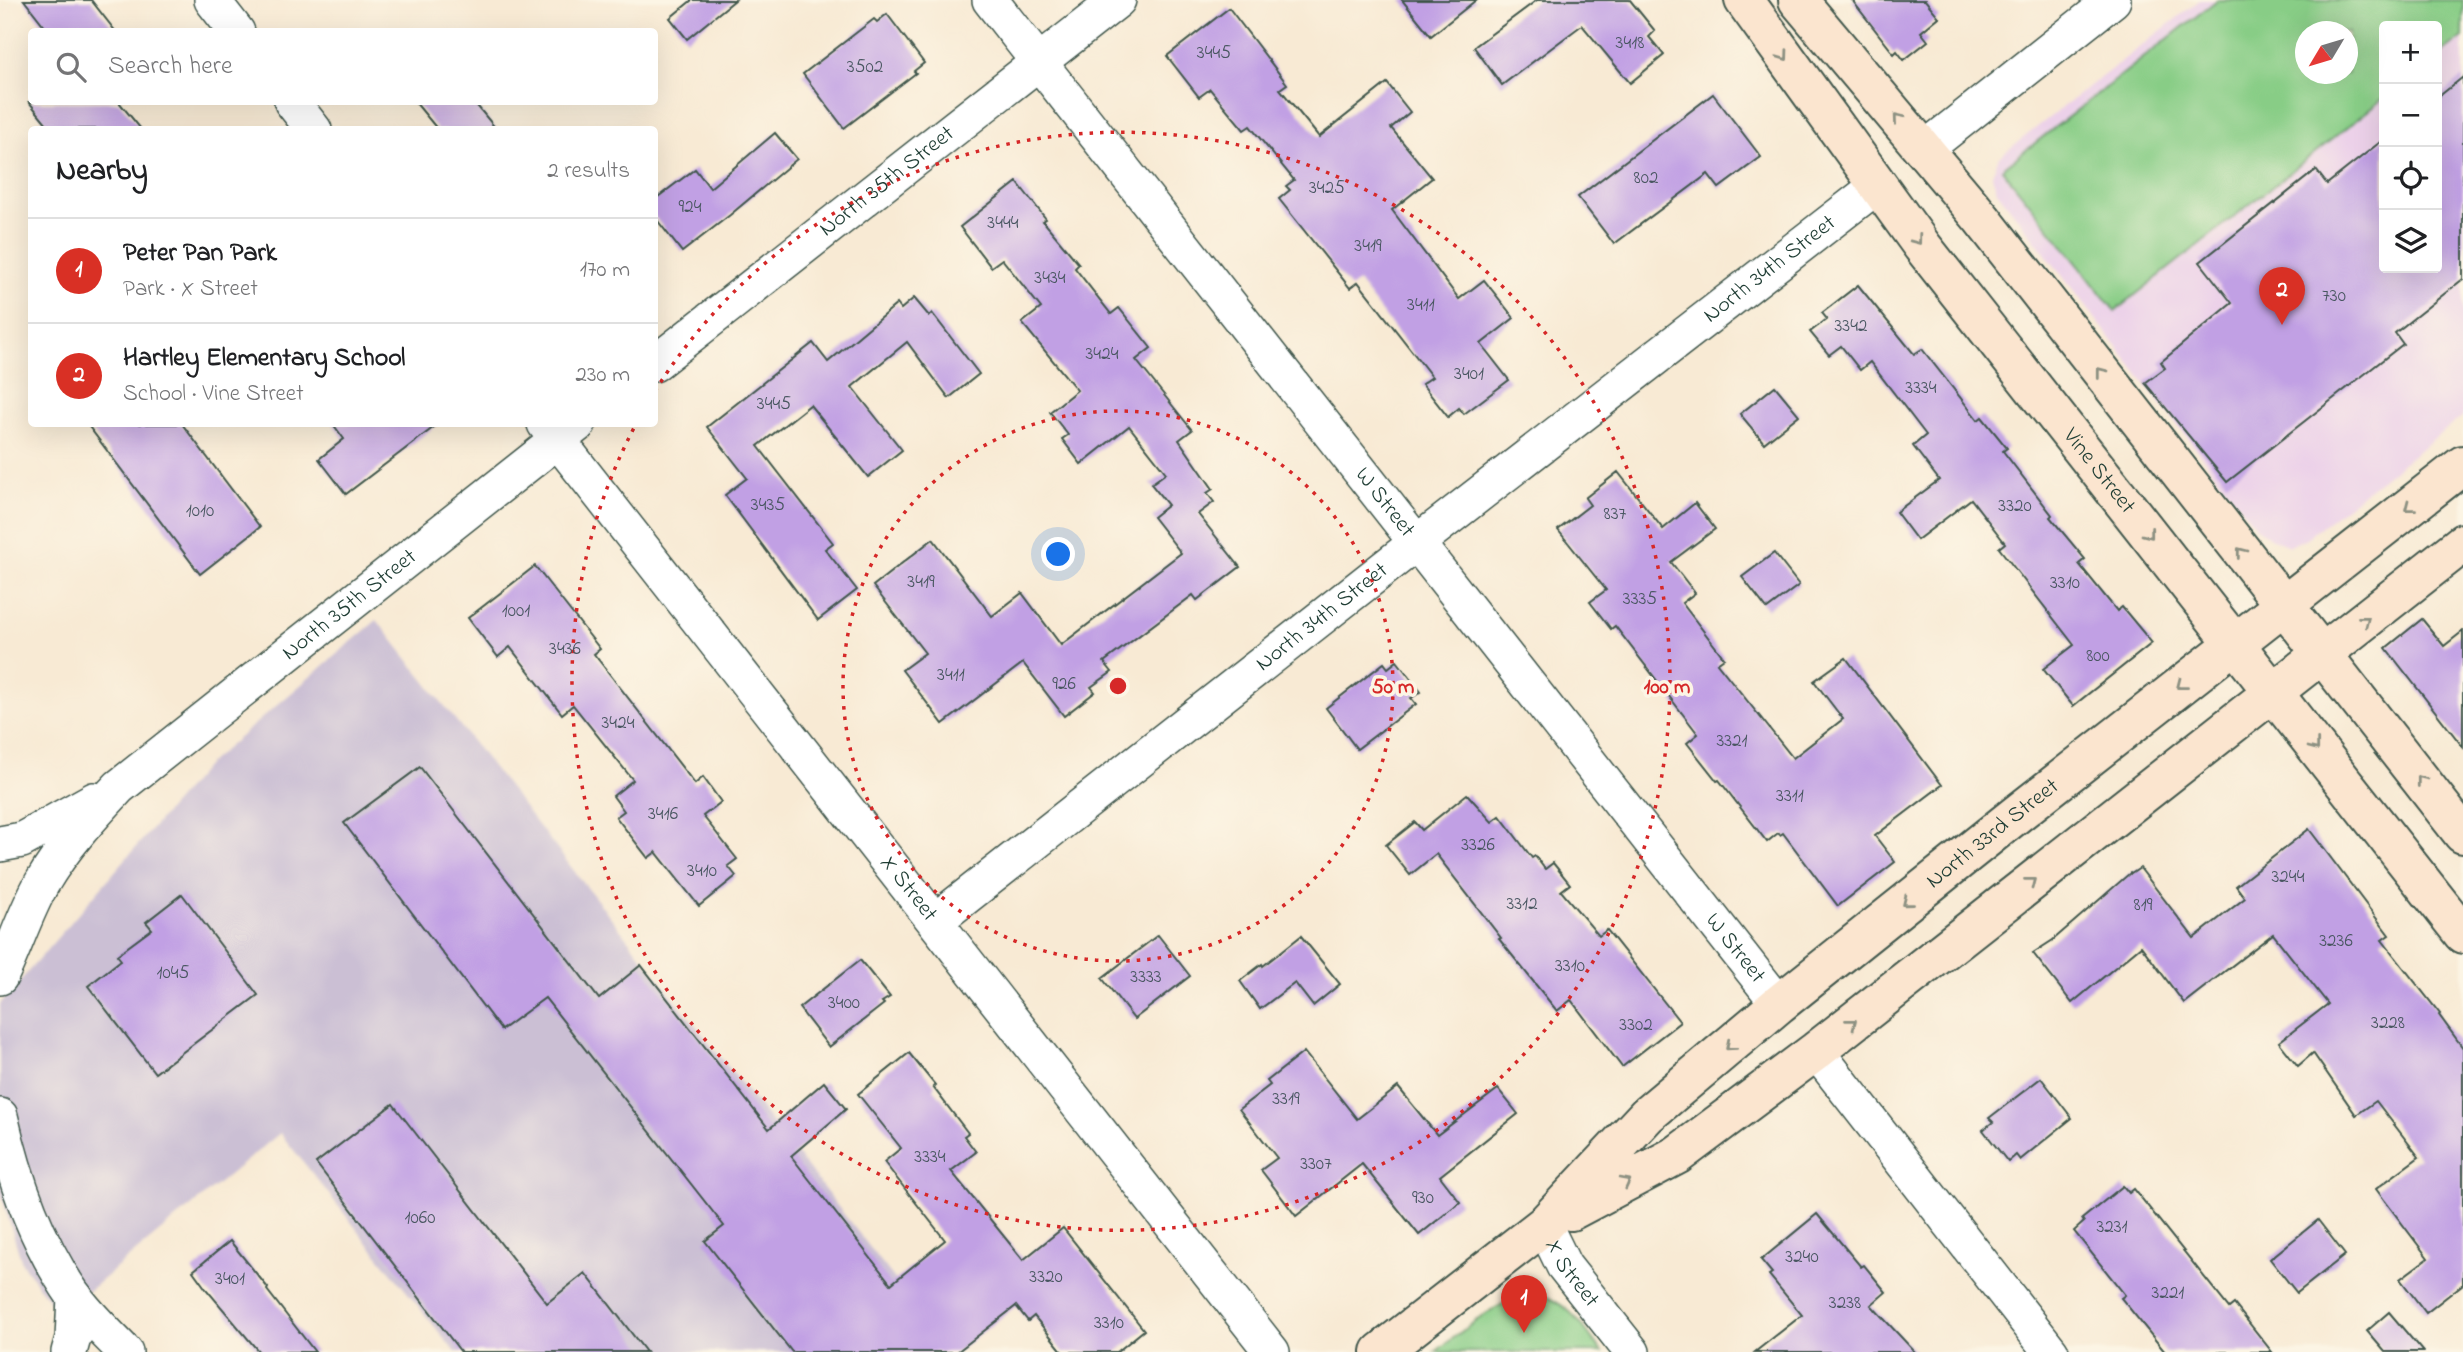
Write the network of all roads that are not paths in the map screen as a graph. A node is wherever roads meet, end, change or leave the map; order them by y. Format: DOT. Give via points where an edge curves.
graph roads {
  1 [pos="212,0"];
  2 [pos="990,0"];
  3 [pos="1118,0"];
  4 [pos="1744,0"];
  5 [pos="1798,0"];
  6 [pos="2113,0"];
  7 [pos="234,28"];
  8 [pos="1038,62"];
  9 [pos="294,105"];
  10 [pos="311,126"];
  11 [pos="1925,149"];
  12 [pos="1877,186"];
  13 [pos="658,361"];
  14 [pos="560,429"];
  15 [pos="2463,465"];
  16 [pos="2463,543"];
  17 [pos="1415,544"];
  18 [pos="2283,605"];
  19 [pos="2235,643"];
  20 [pos="2322,654"];
  21 [pos="2272,692"];
  22 [pos="119,786"];
  23 [pos="2463,834"];
  24 [pos="0,844"];
  25 [pos="934,920"];
  26 [pos="2463,934"];
  27 [pos="0,976"];
  28 [pos="1779,1004"];
  29 [pos="1816,1051"];
  30 [pos="0,1116"];
  31 [pos="1544,1225"];
  32 [pos="75,1297"];
  33 [pos="69,1352"];
  34 [pos="125,1352"];
  35 [pos="1272,1352"];
  36 [pos="1381,1352"];
  37 [pos="1632,1352"];
  38 [pos="2051,1352"];
  1 -- 7 [label="street"];
  2 -- 8 [label="street, W Street"];
  3 -- 8 [label="street, North 35th Street"];
  4 -- 12 [label="main road, Vine Street, one-way"];
  11 -- 5 [label="main road, one-way"];
  6 -- 11 [label="street"];
  8 -- 13 [label="street, North 35th Street"];
  8 -- 17 [label="street, W Street"];
  9 -- 10 [label="street"];
  18 -- 11 [label="main road, one-way"];
  12 -- 17 [label="street, North 34th Street"];
  12 -- 19 [label="main road, Vine Street, one-way"];
  14 -- 22 [label="street, North 35th Street"];
  14 -- 25 [label="street, X Street"];
  15 -- 18 [label="main road, North 33rd Street, one-way"];
  20 -- 16 [label="main road, North 33rd Street, one-way"];
  17 -- 25 [label="street, North 34th Street"];
  17 -- 28 [label="street, W Street"];
  18 -- 19 [label="main road, North 33rd Street"];
  18 -- 20 [label="main road"];
  19 -- 21 [label="main road, Vine Street"];
  19 -- 28 [label="main road, North 33rd Street, one-way"];
  20 -- 21 [label="main road, North 33rd Street"];
  23 -- 20 [label="main road, one-way"];
  21 -- 26 [label="main road, Vine Street, one-way"];
  29 -- 21 [label="main road, North 33rd Street, one-way"];
  22 -- 24 [label="street, North 35th Street" via="22,840"];
  22 -- 27 [label="street, North 35th Street" via="57,859 26,914"];
  25 -- 35 [label="street, X Street"];
  28 -- 31 [label="main road, North 33rd Street, one-way" via="1647,1115"];
  31 -- 29 [label="main road, North 33rd Street, one-way" via="1677,1155"];
  29 -- 38 [label="street"];
  30 -- 32 [label="street" via="27,1208"];
  31 -- 36 [label="main road, North 33rd Street"];
  31 -- 37 [label="street, X Street" via="1564,1266"];
  32 -- 33 [label="street"];
  32 -- 34 [label="street"];
}
